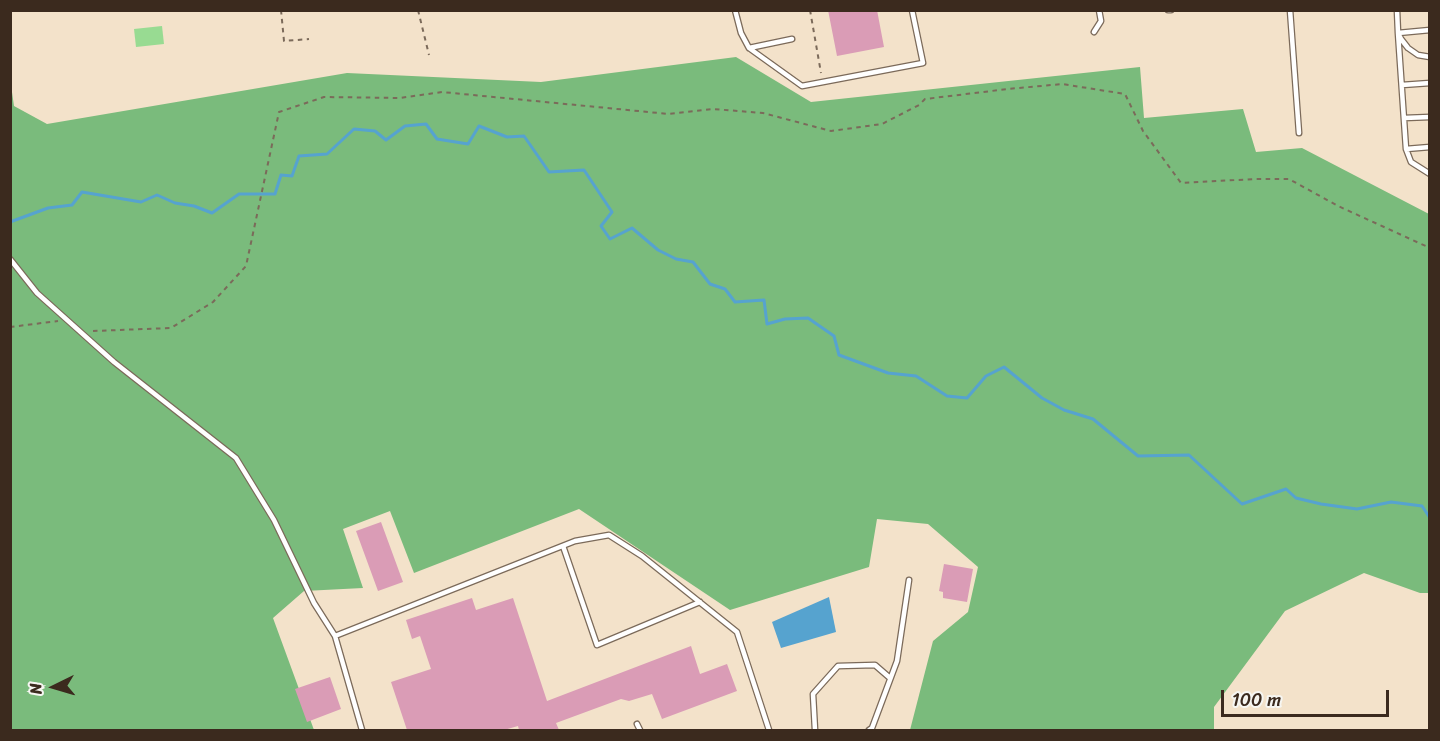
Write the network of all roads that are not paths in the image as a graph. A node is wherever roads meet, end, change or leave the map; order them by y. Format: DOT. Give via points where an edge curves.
graph roads {
  1 [pos="735,10"];
  2 [pos="912,10"];
  3 [pos="1099,10"];
  4 [pos="1290,10"];
  5 [pos="1397,10"];
  6 [pos="1430,30"];
  7 [pos="1094,32"];
  8 [pos="1398,33"];
  9 [pos="792,39"];
  10 [pos="749,48"];
  11 [pos="1430,57"];
  12 [pos="1430,83"];
  13 [pos="1402,85"];
  14 [pos="1430,117"];
  15 [pos="1404,118"];
  16 [pos="1299,133"];
  17 [pos="1430,147"];
  18 [pos="1406,149"];
  19 [pos="1430,174"];
  20 [pos="10,259"];
  21 [pos="563,546"];
  22 [pos="909,580"];
  23 [pos="700,602"];
  24 [pos="335,636"];
  25 [pos="890,678"];
  26 [pos="637,724"];
  27 [pos="362,730"];
  28 [pos="640,730"];
  29 [pos="769,730"];
  30 [pos="815,730"];
  31 [pos="869,730"];
  1 -- 10 [label="lane"];
  2 -- 10 [label="lane" via="922,63 802,86"];
  3 -- 7 [label="lane" via="1101,21"];
  4 -- 16 [label="lane"];
  5 -- 8 [label="lane"];
  6 -- 8 [label="lane"];
  8 -- 11 [label="lane" via="1408,48"];
  8 -- 13 [label="lane"];
  9 -- 10 [label="lane"];
  12 -- 13 [label="lane"];
  13 -- 15 [label="lane"];
  14 -- 15 [label="lane"];
  15 -- 18 [label="lane"];
  17 -- 18 [label="lane"];
  18 -- 19 [label="lane" via="1411,162"];
  20 -- 24 [label="lane" via="37,293 114,362 236,459 274,520 314,603"];
  21 -- 23 [label="lane" via="609,535"];
  21 -- 23 [label="lane" via="597,645"];
  21 -- 24 [label="lane"];
  22 -- 25 [label="lane" via="897,661"];
  23 -- 29 [label="lane" via="737,632"];
  24 -- 27 [label="lane"];
  25 -- 30 [label="lane" via="875,665 838,666 813,694"];
  25 -- 31 [label="lane"];
  26 -- 28 [label="lane"];
}
